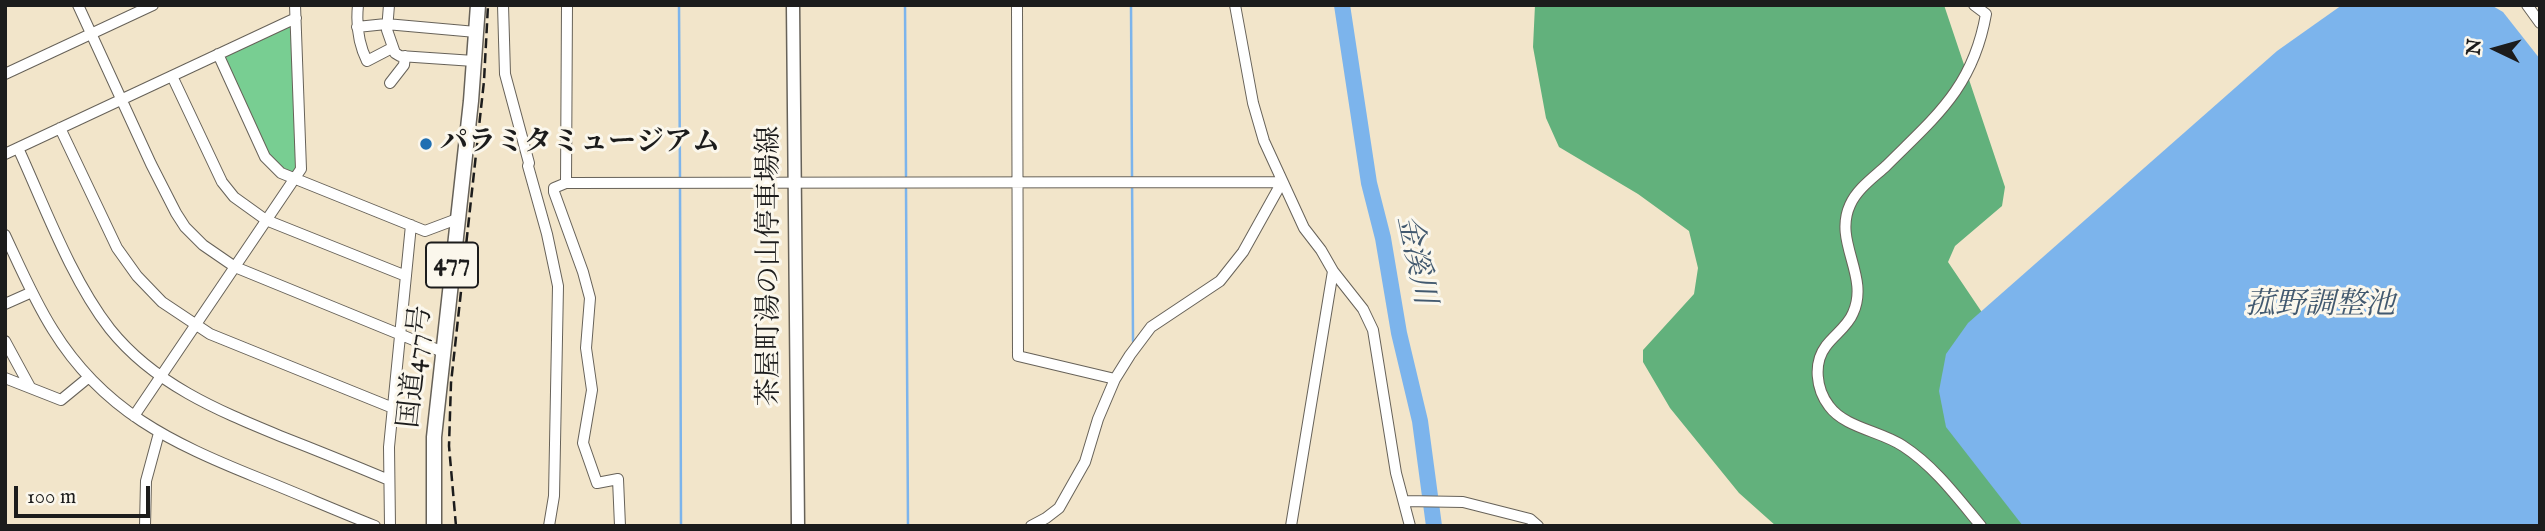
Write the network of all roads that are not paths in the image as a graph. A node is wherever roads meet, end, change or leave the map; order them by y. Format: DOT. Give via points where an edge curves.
graph roads {
  1 [pos="78,5"];
  2 [pos="153,5"];
  3 [pos="295,5"];
  4 [pos="358,5"];
  5 [pos="388,5"];
  6 [pos="478,5"];
  7 [pos="503,5"];
  8 [pos="567,5"];
  9 [pos="793,5"];
  10 [pos="1017,5"];
  11 [pos="1236,5"];
  12 [pos="1974,5"];
  13 [pos="2527,5"];
  14 [pos="296,18"];
  15 [pos="2540,23"];
  16 [pos="386,24"];
  17 [pos="357,27"];
  18 [pos="476,32"];
  19 [pos="91,34"];
  20 [pos="392,48"];
  21 [pos="218,54"];
  22 [pos="405,56"];
  23 [pos="474,61"];
  24 [pos="5,74"];
  25 [pos="172,76"];
  26 [pos="390,82"];
  27 [pos="121,99"];
  28 [pos="60,128"];
  29 [pos="18,148"];
  30 [pos="5,154"];
  31 [pos="294,178"];
  32 [pos="1282,182"];
  33 [pos="566,183"];
  34 [pos="796,183"];
  35 [pos="1017,183"];
  36 [pos="457,219"];
  37 [pos="266,220"];
  38 [pos="411,225"];
  39 [pos="5,234"];
  40 [pos="235,267"];
  41 [pos="1333,271"];
  42 [pos="406,276"];
  43 [pos="32,292"];
  44 [pos="5,304"];
  45 [pos="195,325"];
  46 [pos="400,335"];
  47 [pos="5,341"];
  48 [pos="443,352"];
  49 [pos="89,377"];
  50 [pos="161,377"];
  51 [pos="5,378"];
  52 [pos="1115,379"];
  53 [pos="30,387"];
  54 [pos="393,408"];
  55 [pos="134,416"];
  56 [pos="159,433"];
  57 [pos="389,480"];
  58 [pos="1406,501"];
  59 [pos="550,524"];
  60 [pos="145,526"];
  61 [pos="375,526"];
  62 [pos="390,526"];
  63 [pos="434,526"];
  64 [pos="620,526"];
  65 [pos="798,526"];
  66 [pos="1031,526"];
  67 [pos="1291,526"];
  68 [pos="1410,526"];
  69 [pos="1538,526"];
  70 [pos="1981,526"];
  1 -- 19 [label="street"];
  2 -- 19 [label="street"];
  3 -- 14 [label="street"];
  4 -- 17 [label="street"];
  5 -- 16 [label="street"];
  6 -- 18 [label="highway, 国道477号 / 477"];
  7 -- 59 [label="street" via="505,74 558,286"];
  8 -- 33 [label="street"];
  9 -- 34 [label="main road, 茶屋町湯の山停車場線"];
  10 -- 35 [label="street"];
  11 -- 32 [label="street" via="1255,111"];
  12 -- 70 [label="street" via="1986,14 1974,57 1958,88 1932,122 1849,206 1845,237 1858,293 1853,315 1824,348 1817,369 1822,393 1836,413 1890,438 1926,463"];
  13 -- 15 [label="street"];
  14 -- 21 [label="street"];
  14 -- 31 [label="street" via="301,169"];
  16 -- 17 [label="street"];
  16 -- 18 [label="street"];
  16 -- 20 [label="street"];
  17 -- 20 [label="street" via="367,61"];
  18 -- 23 [label="highway, 国道477号 / 477"];
  19 -- 24 [label="street"];
  19 -- 27 [label="street"];
  20 -- 22 [label="street"];
  21 -- 25 [label="street"];
  21 -- 31 [label="street" via="265,157 281,173"];
  22 -- 23 [label="street"];
  22 -- 26 [label="street" via="404,65"];
  23 -- 36 [label="highway, 国道477号 / 477"];
  25 -- 27 [label="street"];
  25 -- 37 [label="street" via="222,182 234,197"];
  27 -- 28 [label="street"];
  27 -- 40 [label="street" via="185,227"];
  28 -- 29 [label="street"];
  28 -- 45 [label="street" via="117,248 162,302"];
  29 -- 30 [label="street"];
  29 -- 50 [label="street" via="83,289 121,342"];
  31 -- 37 [label="street"];
  31 -- 38 [label="street"];
  32 -- 35 [label="street"];
  32 -- 41 [label="street" via="1304,228"];
  32 -- 52 [label="street" via="1243,252 1220,281 1151,327"];
  33 -- 34 [label="street"];
  33 -- 64 [label="street" via="556,186 554,192 590,298 586,348 592,390 583,443 597,482 618,478"];
  34 -- 35 [label="street"];
  34 -- 65 [label="main road, 茶屋町湯の山停車場線"];
  35 -- 52 [label="street" via="1018,356"];
  36 -- 38 [label="street" via="425,231"];
  36 -- 48 [label="highway, 国道477号 / 477"];
  37 -- 40 [label="street"];
  37 -- 42 [label="street"];
  38 -- 42 [label="street"];
  39 -- 43 [label="street"];
  40 -- 45 [label="street"];
  40 -- 46 [label="street"];
  41 -- 58 [label="street" via="1363,309 1373,330 1396,473"];
  41 -- 67 [label="street"];
  42 -- 46 [label="street"];
  43 -- 44 [label="street"];
  43 -- 49 [label="street" via="52,330"];
  45 -- 50 [label="street"];
  45 -- 54 [label="street"];
  46 -- 48 [label="street"];
  46 -- 54 [label="street"];
  47 -- 53 [label="street"];
  48 -- 63 [label="highway, 国道477号 / 477" via="433,437"];
  49 -- 53 [label="street" via="61,400"];
  49 -- 55 [label="street"];
  50 -- 55 [label="street"];
  50 -- 57 [label="street" via="215,409"];
  51 -- 53 [label="street"];
  52 -- 66 [label="street" via="1085,462 1059,508"];
  54 -- 57 [label="street"];
  55 -- 56 [label="street"];
  56 -- 60 [label="street" via="146,481"];
  56 -- 61 [label="street" via="201,455"];
  57 -- 62 [label="street"];
  58 -- 68 [label="street"];
  58 -- 69 [label="street" via="1462,502 1530,519"];
}
